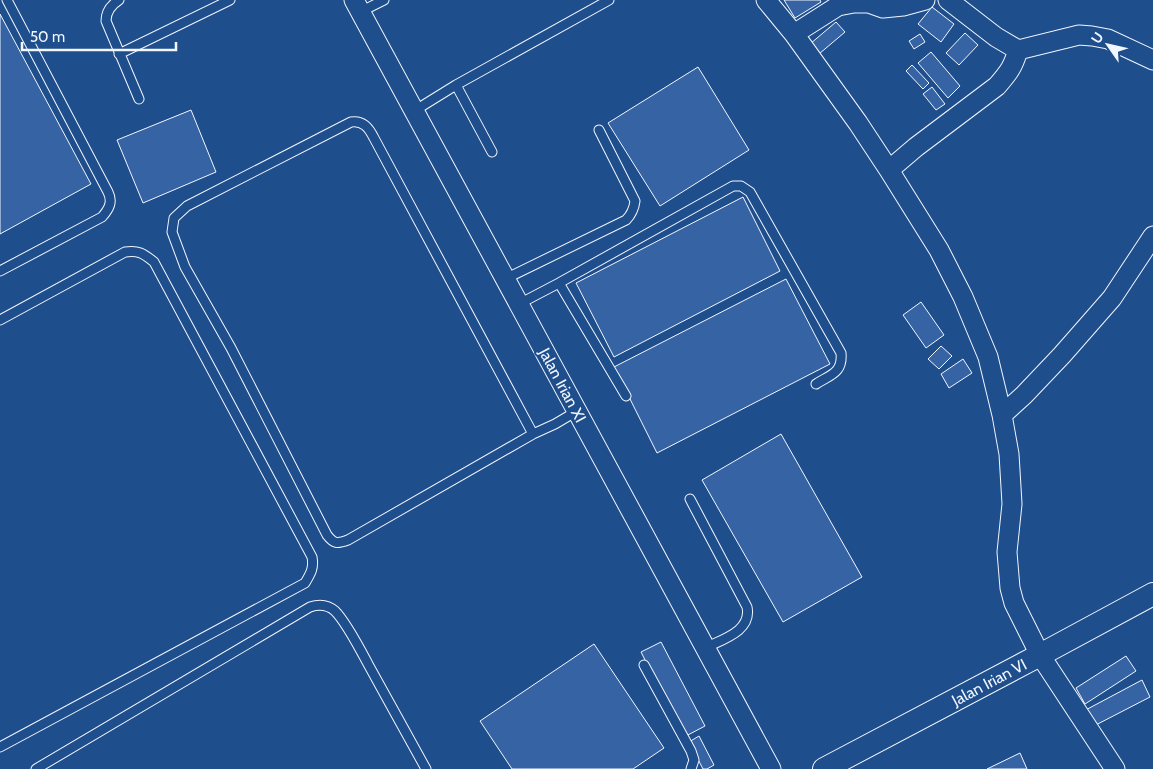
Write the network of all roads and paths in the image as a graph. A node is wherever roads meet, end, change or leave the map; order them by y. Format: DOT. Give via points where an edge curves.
graph roads {
  1 [pos="7,0"];
  2 [pos="120,0"];
  3 [pos="230,0"];
  4 [pos="384,0"];
  5 [pos="609,0"];
  6 [pos="766,0"];
  7 [pos="925,0"];
  8 [pos="949,0"];
  9 [pos="357,6"];
  10 [pos="794,34"];
  11 [pos="1018,50"];
  12 [pos="120,54"];
  13 [pos="1153,60"];
  14 [pos="456,85"];
  15 [pos="139,99"];
  16 [pos="414,110"];
  17 [pos="599,130"];
  18 [pos="492,152"];
  19 [pos="889,170"];
  20 [pos="1153,236"];
  21 [pos="0,272"];
  22 [pos="505,279"];
  23 [pos="559,283"];
  24 [pos="519,304"];
  25 [pos="0,320"];
  26 [pos="816,384"];
  27 [pos="626,396"];
  28 [pos="577,411"];
  29 [pos="1002,415"];
  30 [pos="533,434"];
  31 [pos="690,499"];
  32 [pos="1153,594"];
  33 [pos="706,648"];
  34 [pos="1040,655"];
  35 [pos="644,665"];
  36 [pos="0,746"];
  37 [pos="36,769"];
  38 [pos="426,769"];
  39 [pos="692,769"];
  40 [pos="771,769"];
  41 [pos="824,769"];
  42 [pos="1115,769"];
  1 -- 21 [label="lane" via="111,197 102,217"];
  2 -- 12 [label="lane" via="110,7 106,19"];
  3 -- 12 [label="lane"];
  4 -- 9 [label="lane"];
  5 -- 14 [label="lane"];
  6 -- 10 [label="street"];
  7 -- 10 [label="street" via="883,8 869,3 838,6"];
  8 -- 11 [label="street"];
  9 -- 16 [label="street, Jalan Irian XI"];
  10 -- 19 [label="street"];
  11 -- 13 [label="street" via="1079,35 1108,40"];
  11 -- 19 [label="street" via="1014,63 997,86"];
  12 -- 15 [label="lane"];
  14 -- 16 [label="lane"];
  14 -- 18 [label="lane"];
  16 -- 22 [label="street, Jalan Irian XI"];
  17 -- 22 [label="lane" via="635,201 631,214 626,220"];
  19 -- 29 [label="street" via="939,250 963,297 988,357"];
  20 -- 29 [label="street" via="1112,298 1062,355"];
  22 -- 24 [label="street, Jalan Irian XI"];
  23 -- 24 [label="lane"];
  23 -- 26 [label="lane" via="733,186 740,186 750,192 841,354 839,369"];
  23 -- 27 [label="lane"];
  24 -- 28 [label="street, Jalan Irian XI"];
  25 -- 36 [label="lane" via="125,252 138,251 147,256 154,262 312,557 313,565 305,583"];
  28 -- 30 [label="lane"];
  28 -- 33 [label="street, Jalan Irian XI"];
  29 -- 34 [label="street" via="1012,504 1006,552 1010,588"];
  30 -- 30 [label="lane" via="374,138 362,123 351,122 186,206 174,218 172,232 185,267 231,348 331,541 348,540"];
  31 -- 33 [label="lane" via="748,614 743,627"];
  32 -- 34 [label="street, Jalan Irian VI"];
  33 -- 40 [label="street, Jalan Irian XI"];
  34 -- 41 [label="street, Jalan Irian VI"];
  34 -- 42 [label="street"];
  35 -- 39 [label="lane" via="691,751"];
  37 -- 38 [label="lane" via="310,607 326,605 340,616"];
}
